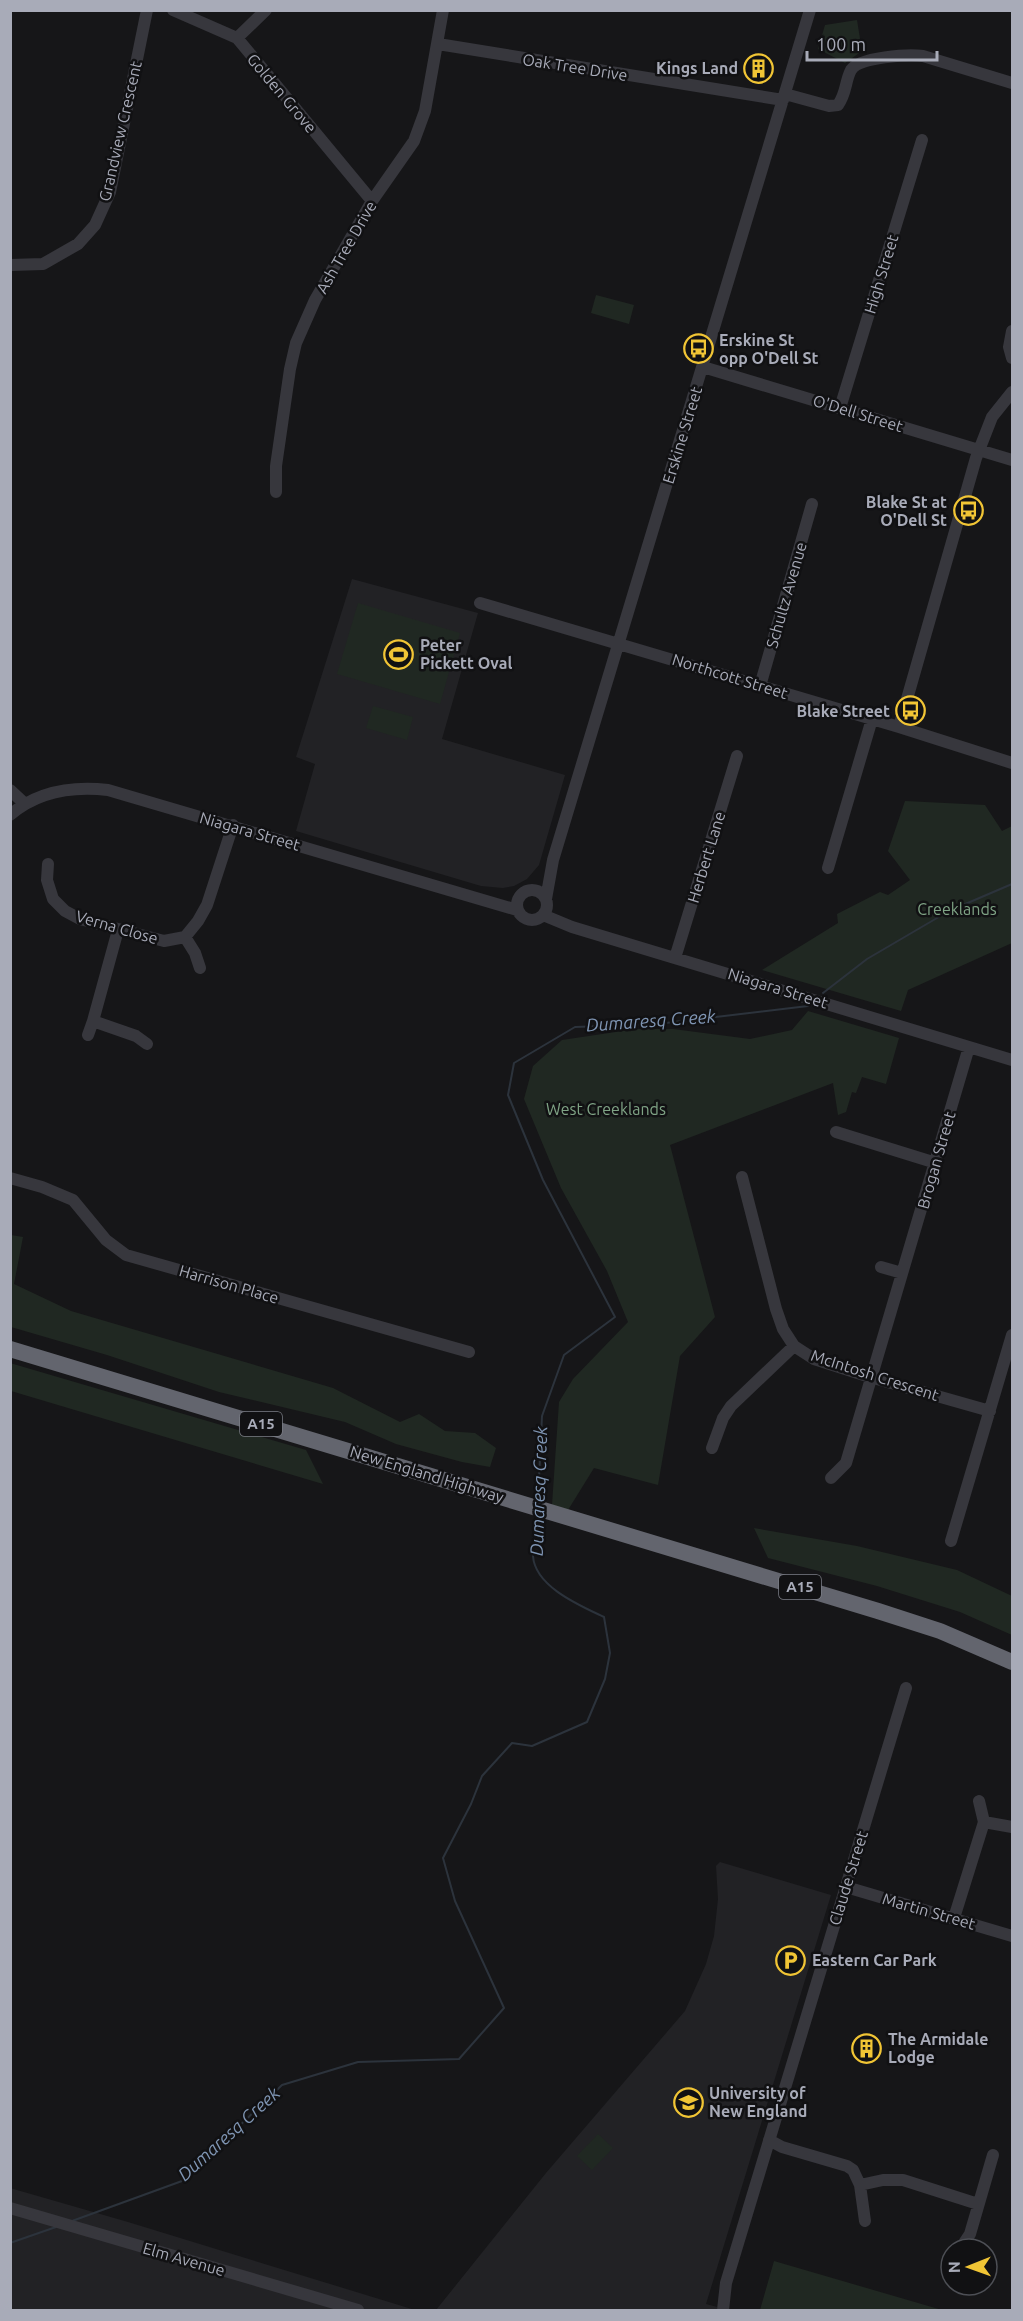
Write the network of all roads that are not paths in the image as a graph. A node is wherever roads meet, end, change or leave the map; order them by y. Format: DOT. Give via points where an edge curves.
graph roads {
  1 [pos="147,10"];
  2 [pos="173,10"];
  3 [pos="266,10"];
  4 [pos="443,10"];
  5 [pos="810,10"];
  6 [pos="237,38"];
  7 [pos="438,44"];
  8 [pos="1012,83"];
  9 [pos="784,97"];
  10 [pos="922,140"];
  11 [pos="372,201"];
  12 [pos="10,265"];
  13 [pos="1012,331"];
  14 [pos="1012,358"];
  15 [pos="703,367"];
  16 [pos="1012,392"];
  17 [pos="840,408"];
  18 [pos="979,450"];
  19 [pos="1012,460"];
  20 [pos="276,492"];
  21 [pos="813,504"];
  22 [pos="480,603"];
  23 [pos="619,643"];
  24 [pos="760,686"];
  25 [pos="872,719"];
  26 [pos="899,727"];
  27 [pos="737,756"];
  28 [pos="1012,763"];
  29 [pos="10,789"];
  30 [pos="25,804"];
  31 [pos="10,815"];
  32 [pos="233,825"];
  33 [pos="553,860"];
  34 [pos="48,864"];
  35 [pos="828,868"];
  36 [pos="531,890"];
  37 [pos="519,896"];
  38 [pos="474,898"];
  39 [pos="546,899"];
  40 [pos="517,910"];
  41 [pos="543,915"];
  42 [pos="118,930"];
  43 [pos="185,937"];
  44 [pos="675,958"];
  45 [pos="200,969"];
  46 [pos="93,1021"];
  47 [pos="88,1035"];
  48 [pos="147,1044"];
  49 [pos="969,1047"];
  50 [pos="1012,1060"];
  51 [pos="836,1132"];
  52 [pos="936,1163"];
  53 [pos="742,1177"];
  54 [pos="10,1178"];
  55 [pos="881,1267"];
  56 [pos="902,1273"];
  57 [pos="1012,1335"];
  58 [pos="794,1346"];
  59 [pos="10,1349"];
  60 [pos="469,1352"];
  61 [pos="1009,1360"];
  62 [pos="870,1377"];
  63 [pos="990,1411"];
  64 [pos="712,1448"];
  65 [pos="831,1479"];
  66 [pos="951,1541"];
  67 [pos="1012,1662"];
  68 [pos="906,1688"];
  69 [pos="979,1801"];
  70 [pos="984,1821"];
  71 [pos="1012,1827"];
  72 [pos="846,1887"];
  73 [pos="954,1918"];
  74 [pos="1012,1936"];
  75 [pos="769,2140"];
  76 [pos="993,2156"];
  77 [pos="860,2185"];
  78 [pos="978,2204"];
  79 [pos="10,2208"];
  80 [pos="865,2221"];
  81 [pos="968,2237"];
  82 [pos="358,2310"];
  83 [pos="723,2310"];
  1 -- 12 [label="street, Grandview Crescent" via="110,192 95,225 78,244 43,264"];
  2 -- 6 [label="street, Golden Grove"];
  3 -- 6 [label="street"];
  4 -- 7 [label="street, Ash Tree Drive"];
  5 -- 9 [label="street, Erskine Street"];
  6 -- 11 [label="street, Golden Grove"];
  7 -- 9 [label="street, Oak Tree Drive"];
  7 -- 11 [label="street, Ash Tree Drive" via="425,111 414,141"];
  8 -- 9 [label="street, Oak Tree Drive" via="912,55 857,64 838,105"];
  9 -- 15 [label="street, Erskine Street"];
  10 -- 17 [label="street, High Street"];
  11 -- 20 [label="street, Ash Tree Drive" via="315,300 296,343 276,466"];
  13 -- 14 [label="street"];
  15 -- 17 [label="street, O'Dell Street"];
  15 -- 23 [label="street, Erskine Street"];
  16 -- 18 [label="street" via="992,417"];
  17 -- 18 [label="street, O'Dell Street"];
  18 -- 19 [label="street, O'Dell Street"];
  18 -- 26 [label="street"];
  21 -- 24 [label="street, Schultz Avenue"];
  22 -- 23 [label="street, Northcott Street"];
  23 -- 24 [label="street, Northcott Street"];
  23 -- 33 [label="street, Erskine Street"];
  24 -- 25 [label="street, Northcott Street"];
  25 -- 26 [label="street, Northcott Street"];
  25 -- 35 [label="street"];
  26 -- 28 [label="street, Northcott Street"];
  27 -- 44 [label="street, Herbert Lane"];
  29 -- 30 [label="street"];
  30 -- 31 [label="street, Niagara Street"];
  30 -- 32 [label="street, Niagara Street" via="57,791 108,790"];
  32 -- 38 [label="street, Niagara Street"];
  32 -- 43 [label="street" via="207,905"];
  33 -- 36 [label="street, Erskine Street"];
  33 -- 39 [label="street, Erskine Street"];
  34 -- 42 [label="street, Verna Close" via="52,899 80,919"];
  36 -- 37 [label="street"];
  36 -- 39 [label="street"];
  37 -- 38 [label="street, Niagara Street"];
  37 -- 40 [label="street"];
  38 -- 40 [label="street, Niagara Street"];
  39 -- 41 [label="street"];
  40 -- 41 [label="street" via="528,920"];
  41 -- 44 [label="street, Niagara Street"];
  42 -- 43 [label="street, Verna Close" via="164,941"];
  42 -- 46 [label="street"];
  43 -- 45 [label="street"];
  44 -- 49 [label="street, Niagara Street"];
  46 -- 47 [label="street"];
  46 -- 48 [label="street" via="136,1036"];
  49 -- 50 [label="street, Niagara Street"];
  49 -- 52 [label="street, Brogan Street"];
  51 -- 52 [label="street"];
  52 -- 56 [label="street, Brogan Street"];
  53 -- 58 [label="street, McIntosh Crescent" via="776,1309"];
  54 -- 60 [label="street, Harrison Place" via="73,1200 106,1240 126,1255"];
  55 -- 56 [label="street"];
  56 -- 62 [label="street, Brogan Street"];
  57 -- 61 [label="street"];
  58 -- 62 [label="street, McIntosh Crescent" via="814,1359"];
  58 -- 64 [label="street" via="731,1406"];
  59 -- 67 [label="highway, New England Highway / A15" via="920,1624"];
  61 -- 63 [label="street"];
  62 -- 63 [label="street, McIntosh Crescent"];
  62 -- 65 [label="street, Brogan Street" via="846,1462"];
  63 -- 66 [label="street"];
  68 -- 72 [label="street, Claude Street"];
  69 -- 70 [label="street"];
  70 -- 71 [label="street"];
  70 -- 73 [label="street"];
  72 -- 73 [label="street, Martin Street"];
  72 -- 75 [label="street, Claude Street"];
  73 -- 74 [label="street, Martin Street"];
  75 -- 77 [label="street" via="846,2166"];
  75 -- 83 [label="street, Claude Street" via="726,2283"];
  76 -- 78 [label="street"];
  77 -- 78 [label="street" via="903,2180"];
  77 -- 80 [label="street"];
  78 -- 81 [label="street"];
  79 -- 82 [label="street, Elm Avenue"];
}
